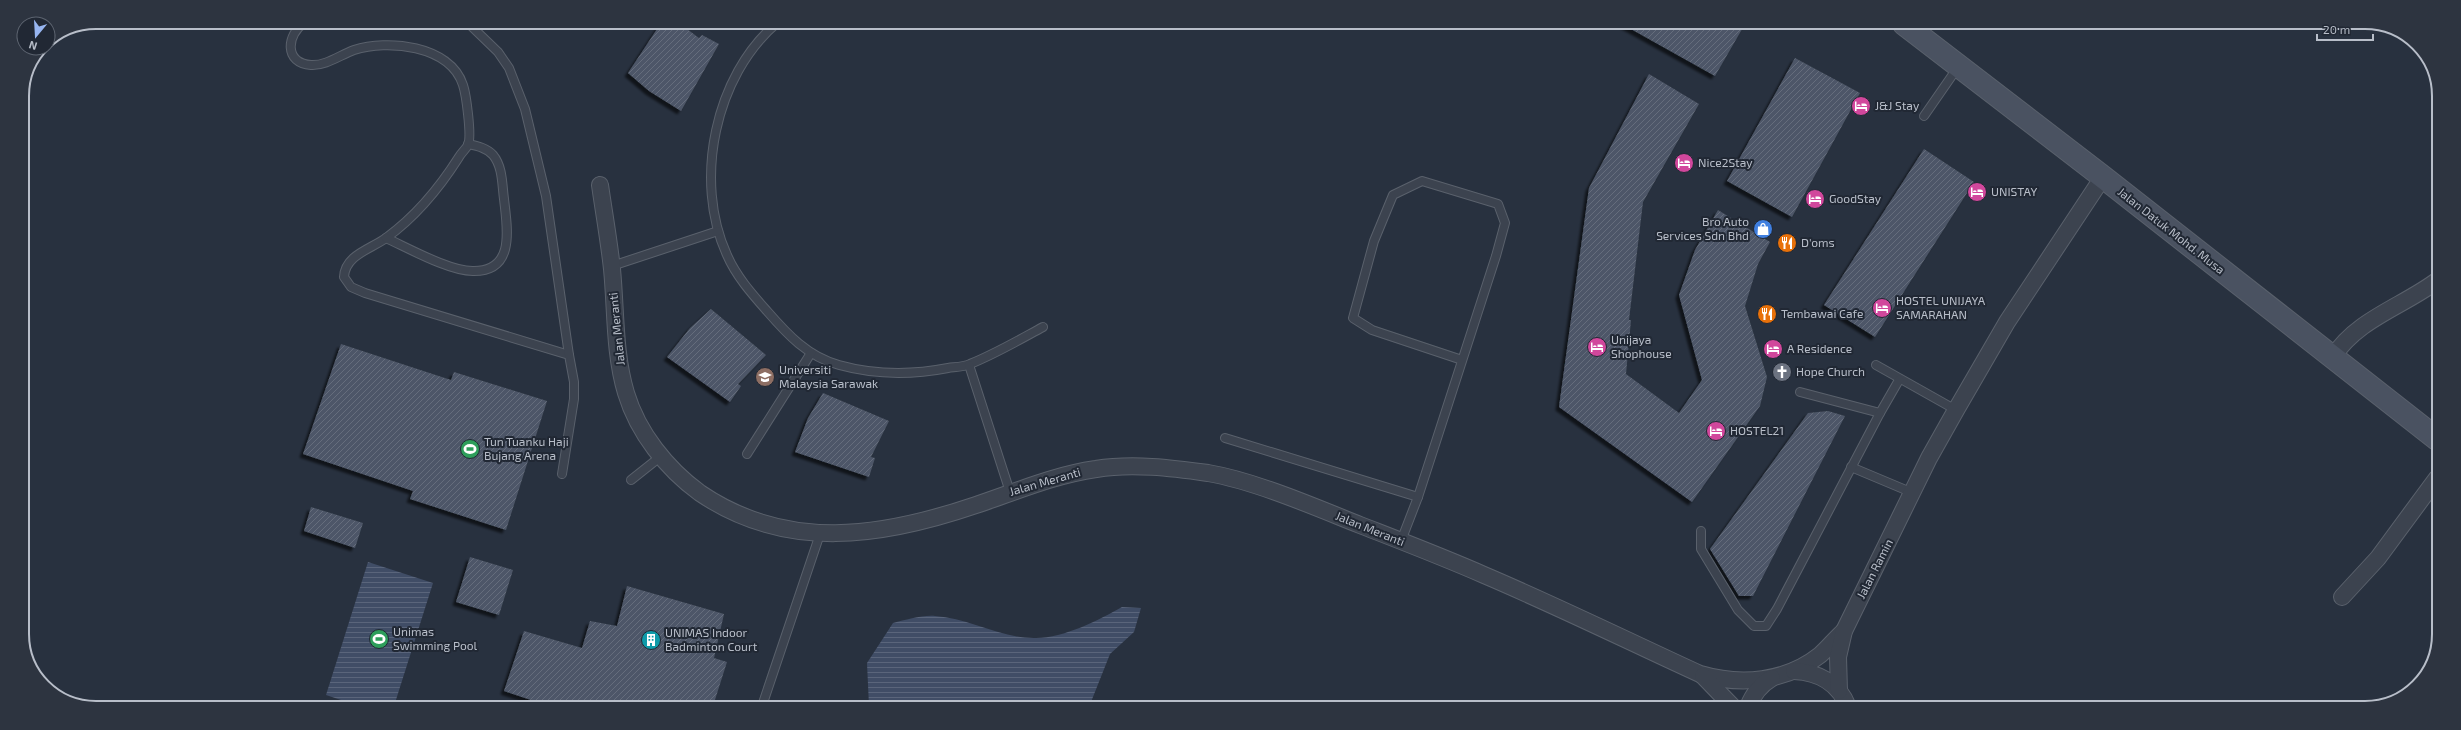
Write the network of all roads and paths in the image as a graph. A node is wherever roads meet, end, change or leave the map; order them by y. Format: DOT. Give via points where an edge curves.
graph roads {
  1 [pos="296,29"];
  2 [pos="474,29"];
  3 [pos="772,29"];
  4 [pos="1910,29"];
  5 [pos="1958,66"];
  6 [pos="1924,116"];
  7 [pos="468,144"];
  8 [pos="2103,177"];
  9 [pos="600,185"];
  10 [pos="718,231"];
  11 [pos="386,238"];
  12 [pos="612,266"];
  13 [pos="2432,284"];
  14 [pos="1043,328"];
  15 [pos="811,353"];
  16 [pos="569,355"];
  17 [pos="2333,357"];
  18 [pos="1462,360"];
  19 [pos="968,365"];
  20 [pos="1876,365"];
  21 [pos="1899,380"];
  22 [pos="1800,392"];
  23 [pos="1956,410"];
  24 [pos="1880,412"];
  25 [pos="2432,435"];
  26 [pos="1225,438"];
  27 [pos="747,454"];
  28 [pos="660,457"];
  29 [pos="1851,467"];
  30 [pos="562,474"];
  31 [pos="631,480"];
  32 [pos="2432,485"];
  33 [pos="1010,492"];
  34 [pos="1418,497"];
  35 [pos="1910,500"];
  36 [pos="1702,531"];
  37 [pos="820,534"];
  38 [pos="1401,541"];
  39 [pos="2342,597"];
  40 [pos="1844,631"];
  41 [pos="1794,671"];
  42 [pos="1700,674"];
  43 [pos="1777,675"];
  44 [pos="1839,691"];
  45 [pos="764,701"];
  46 [pos="1727,701"];
  47 [pos="1750,701"];
  48 [pos="1845,701"];
  1 -- 7 [label="lane" via="292,34 290,48 297,59 308,64 321,64 354,50 387,45 402,45 426,51 443,60 462,83 467,102"];
  2 -- 16 [label="lane" via="498,52 509,68 526,109 546,196"];
  3 -- 10 [label="lane" via="737,72 720,119 712,169 714,215"];
  4 -- 5 [label="street, Jalan Datuk Mohd. Musa"];
  5 -- 6 [label="lane"];
  5 -- 8 [label="street, Jalan Datuk Mohd. Musa"];
  7 -- 11 [label="lane" via="433,193 407,221"];
  7 -- 11 [label="lane" via="484,148 493,155 500,172 508,234 503,256 497,263 490,269 474,272 458,269"];
  8 -- 17 [label="street, Jalan Datuk Mohd. Musa"];
  8 -- 23 [label="street, Jalan Ramin" via="2007,322"];
  9 -- 12 [label="street, Jalan Meranti"];
  10 -- 12 [label="lane"];
  10 -- 15 [label="lane" via="727,256 748,289 791,338"];
  11 -- 16 [label="lane" via="346,265 344,276 350,287"];
  12 -- 28 [label="street, Jalan Meranti" via="617,351 627,396"];
  13 -- 17 [label="street" via="2365,324 2342,344"];
  14 -- 19 [label="lane"];
  15 -- 19 [label="lane" via="838,365 872,372 919,373"];
  15 -- 27 [label="lane"];
  16 -- 30 [label="lane" via="574,399"];
  17 -- 25 [label="street, Jalan Datuk Mohd. Musa"];
  18 -- 18 [label="lane" via="1505,222 1498,204 1422,181 1393,195 1374,241 1353,318 1372,330"];
  18 -- 34 [label="lane"];
  19 -- 33 [label="lane"];
  20 -- 21 [label="lane"];
  21 -- 23 [label="lane"];
  21 -- 24 [label="lane"];
  22 -- 24 [label="lane"];
  23 -- 35 [label="street, Jalan Ramin"];
  24 -- 29 [label="lane"];
  26 -- 34 [label="lane"];
  28 -- 31 [label="lane"];
  28 -- 37 [label="street, Jalan Meranti" via="695,489 738,515 762,523"];
  29 -- 35 [label="lane"];
  29 -- 36 [label="lane" via="1777,610 1766,626 1754,626 1738,610 1701,549"];
  32 -- 39 [label="street" via="2378,558"];
  33 -- 37 [label="street, Jalan Meranti" via="974,506 898,526 840,535"];
  33 -- 38 [label="street, Jalan Meranti" via="1073,473 1100,468 1160,468 1210,474 1314,507"];
  34 -- 38 [label="lane"];
  35 -- 40 [label="street, Jalan Ramin"];
  37 -- 45 [label="lane"];
  38 -- 42 [label="street, Jalan Meranti" via="1485,575"];
  40 -- 41 [label="street" via="1821,654"];
  40 -- 44 [label="street" via="1838,657"];
  41 -- 43 [label="street"];
  41 -- 44 [label="street" via="1819,675"];
  42 -- 43 [label="street" via="1735,682"];
  42 -- 46 [label="street"];
  43 -- 47 [label="street" via="1763,684"];
  44 -- 48 [label="street"];
}
